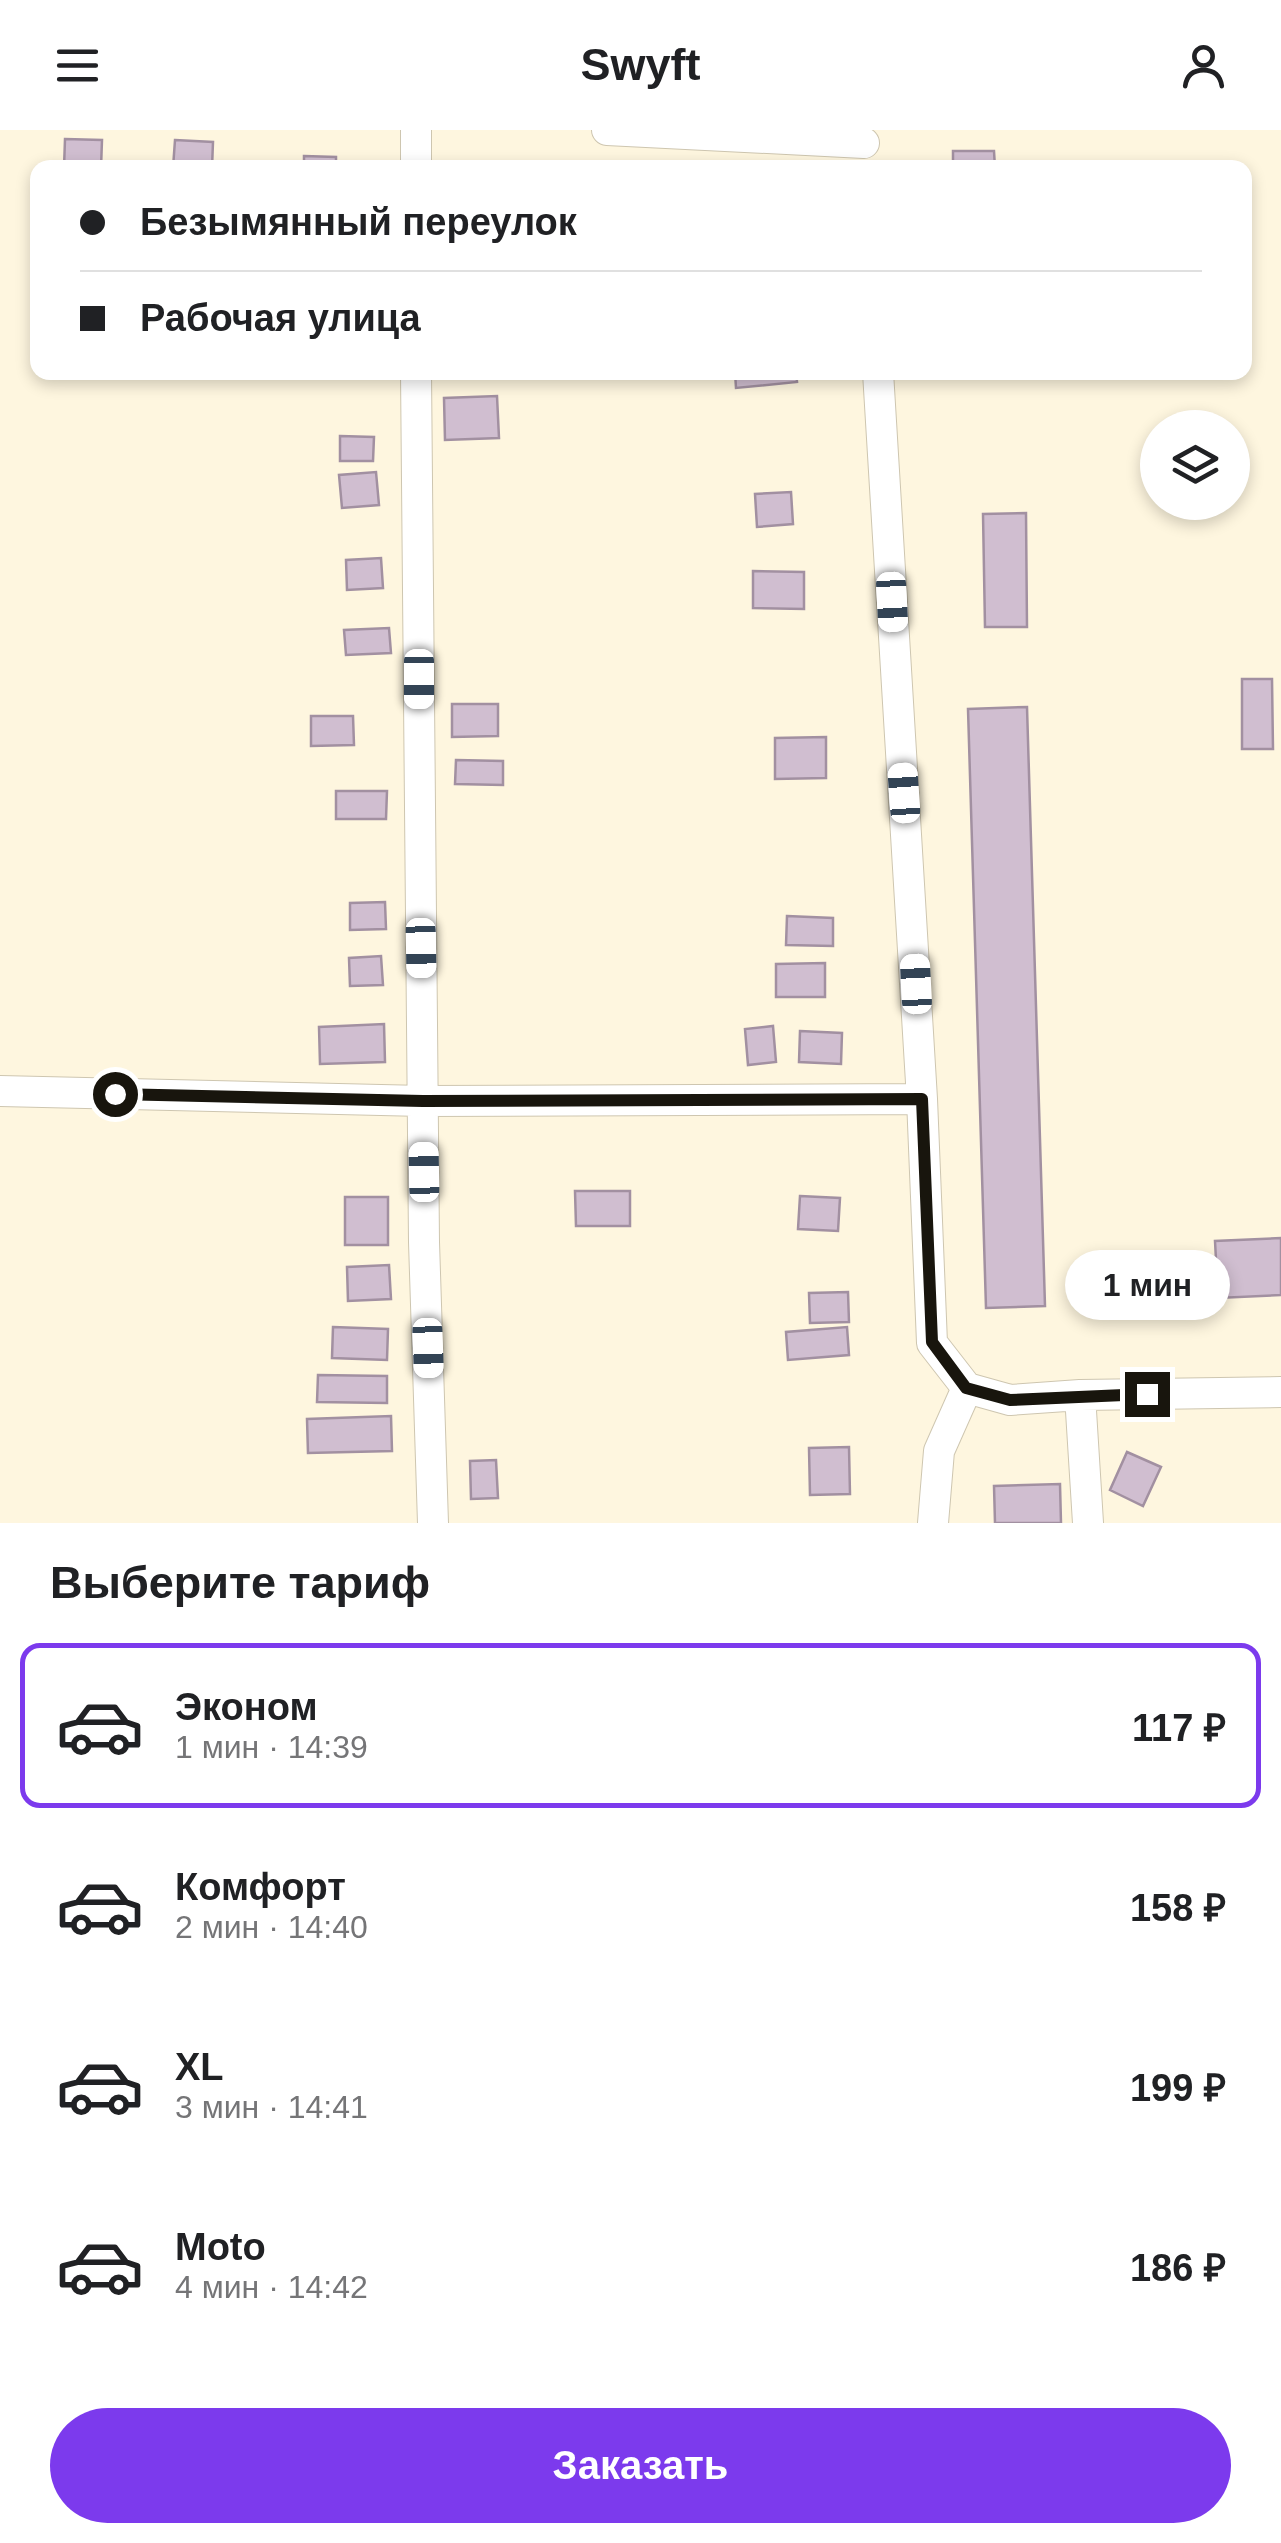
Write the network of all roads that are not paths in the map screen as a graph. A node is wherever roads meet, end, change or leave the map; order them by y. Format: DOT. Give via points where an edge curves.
graph roads {
  1 [pos="416,130"];
  2 [pos="607,130"];
  3 [pos="865,147"];
  4 [pos="416,160"];
  5 [pos="416,380"];
  6 [pos="878,380"];
  7 [pos="0,1091"];
  8 [pos="922,1099"];
  9 [pos="423,1101"];
  10 [pos="966,1388"];
  11 [pos="1281,1392"];
  12 [pos="1080,1395"];
  13 [pos="433,1523"];
  14 [pos="934,1523"];
  15 [pos="1088,1523"];
  1 -- 4 [label="street"];
  2 -- 3 [label="street"];
  5 -- 9 [label="street"];
  6 -- 8 [label="street"];
  7 -- 9 [label="street"];
  8 -- 9 [label="street"];
  8 -- 10 [label="street" via="932,1342"];
  9 -- 13 [label="street"];
  10 -- 12 [label="street" via="1010,1400"];
  10 -- 14 [label="street" via="939,1452"];
  11 -- 12 [label="street"];
  12 -- 15 [label="street"];
}
